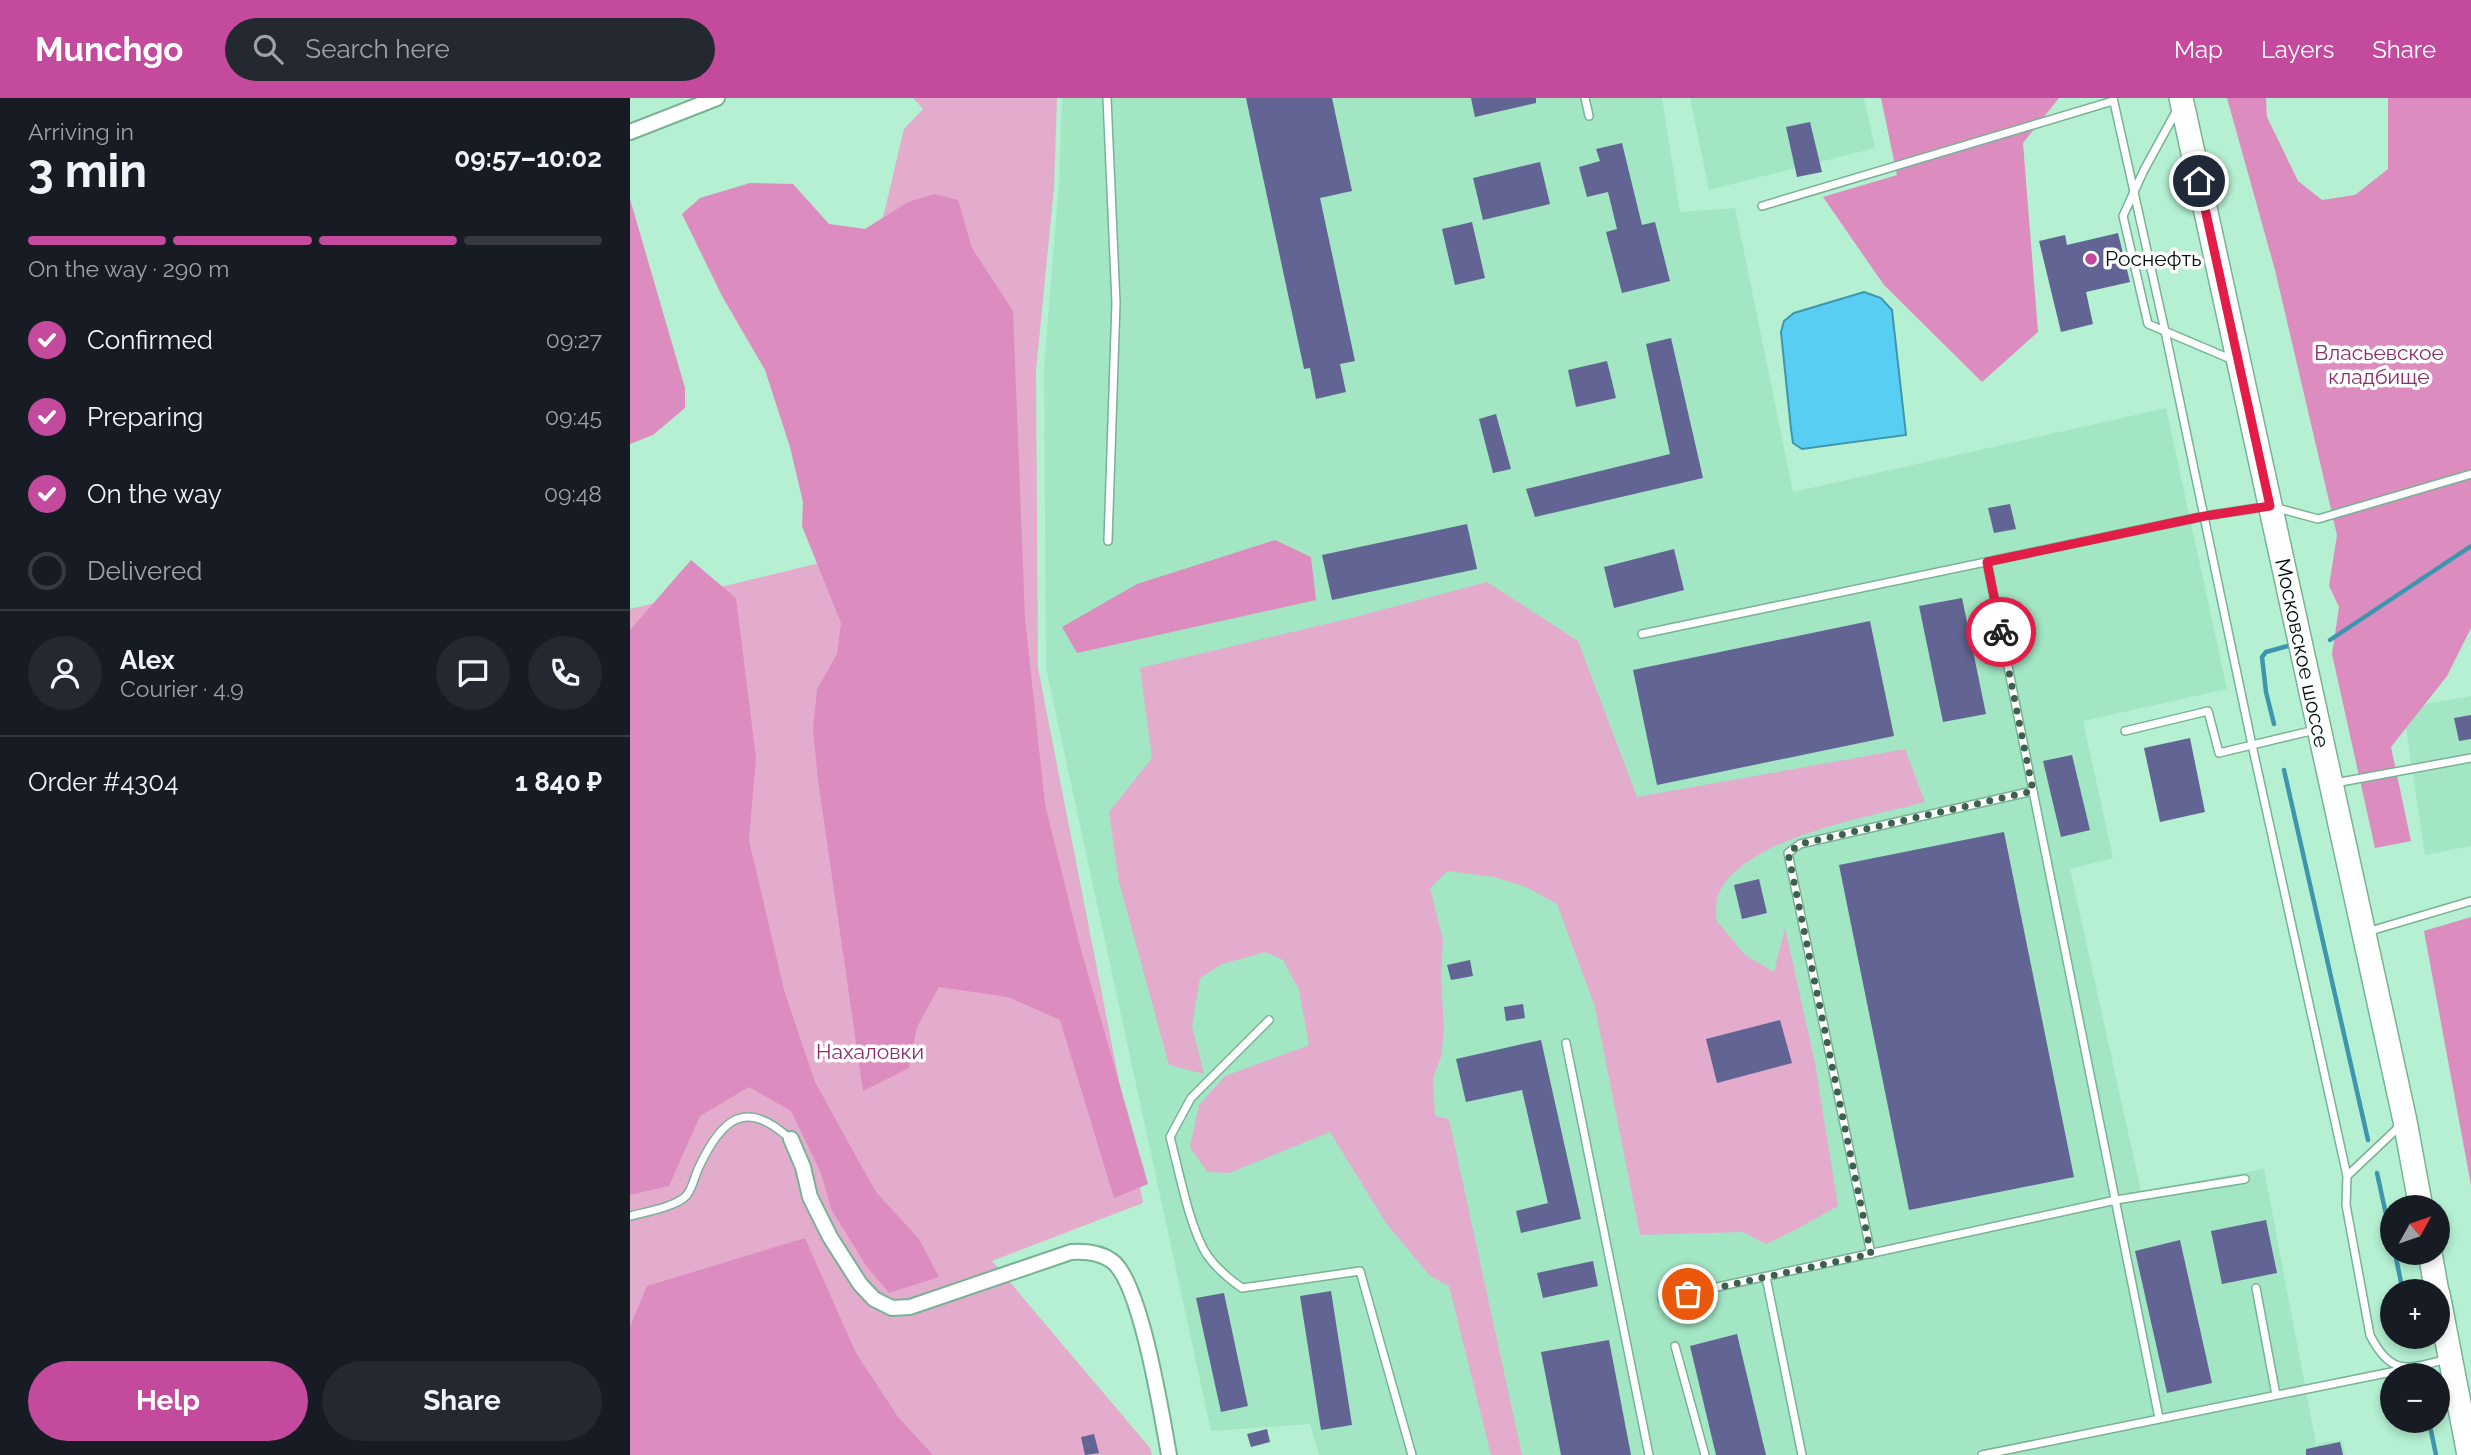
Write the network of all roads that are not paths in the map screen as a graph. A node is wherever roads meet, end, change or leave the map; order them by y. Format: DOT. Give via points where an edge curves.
graph roads {
  1 [pos="717,98"];
  2 [pos="1107,98"];
  3 [pos="1584,98"];
  4 [pos="2113,99"];
  5 [pos="2181,100"];
  6 [pos="1589,116"];
  7 [pos="630,132"];
  8 [pos="2133,194"];
  9 [pos="1762,206"];
  10 [pos="2165,331"];
  11 [pos="2238,362"];
  12 [pos="2471,474"];
  13 [pos="2270,506"];
  14 [pos="2205,516"];
  15 [pos="1108,541"];
  16 [pos="1987,562"];
  17 [pos="1643,634"];
  18 [pos="2319,729"];
  19 [pos="2125,731"];
  20 [pos="2252,745"];
  21 [pos="2471,758"];
  22 [pos="2331,784"];
  23 [pos="2033,791"];
  24 [pos="2471,901"];
  25 [pos="2363,933"];
  26 [pos="1269,1020"];
  27 [pos="1566,1043"];
  28 [pos="2405,1121"];
  29 [pos="791,1139"];
  30 [pos="2347,1176"];
  31 [pos="2245,1179"];
  32 [pos="2419,1195"];
  33 [pos="2116,1200"];
  34 [pos="630,1216"];
  35 [pos="1871,1254"];
  36 [pos="1766,1277"];
  37 [pos="2256,1288"];
  38 [pos="1662,1299"];
  39 [pos="1675,1346"];
  40 [pos="2448,1349"];
  41 [pos="2450,1359"];
  42 [pos="2390,1363"];
  43 [pos="2433,1363"];
  44 [pos="2380,1374"];
  45 [pos="2276,1395"];
  46 [pos="2465,1403"];
  47 [pos="2159,1418"];
  48 [pos="1169,1455"];
  49 [pos="1412,1455"];
  50 [pos="1648,1455"];
  51 [pos="1705,1455"];
  52 [pos="1802,1455"];
  53 [pos="1982,1455"];
  54 [pos="2469,1455"];
  1 -- 7 [label="street"];
  2 -- 15 [label="lane" via="1116,303"];
  3 -- 6 [label="lane"];
  4 -- 8 [label="lane"];
  4 -- 9 [label="lane"];
  5 -- 8 [label="lane"];
  5 -- 11 [label="main road, Московское шоссе"];
  8 -- 10 [label="lane"];
  8 -- 10 [label="lane" via="2123,216 2148,324"];
  10 -- 11 [label="lane"];
  10 -- 14 [label="lane"];
  11 -- 13 [label="main road, Московское шоссе"];
  12 -- 13 [label="lane" via="2318,519"];
  13 -- 14 [label="lane"];
  13 -- 18 [label="main road, Московское шоссе"];
  14 -- 16 [label="lane"];
  14 -- 20 [label="lane"];
  16 -- 17 [label="lane"];
  16 -- 23 [label="lane"];
  18 -- 20 [label="lane"];
  18 -- 22 [label="main road, Московское шоссе"];
  19 -- 20 [label="lane" via="2208,711 2218,753"];
  20 -- 30 [label="lane"];
  21 -- 22 [label="lane"];
  22 -- 25 [label="main road, Московское шоссе"];
  23 -- 33 [label="lane"];
  23 -- 35 [label="lane" via="1800,844 1788,853"];
  24 -- 25 [label="lane"];
  25 -- 28 [label="main road, Московское шоссе"];
  26 -- 49 [label="lane" via="1191,1098 1170,1136 1189,1210 1206,1254 1242,1288 1360,1270"];
  27 -- 50 [label="lane"];
  28 -- 30 [label="lane"];
  28 -- 32 [label="main road, Московское шоссе"];
  29 -- 34 [label="lane" via="773,1123 751,1115 728,1122 708,1148 686,1196"];
  29 -- 48 [label="street" via="810,1198 830,1237 860,1284 891,1308 910,1307 1070,1252 1086,1251 1112,1261 1124,1275 1134,1301 1157,1384"];
  30 -- 42 [label="lane" via="2346,1205 2370,1335"];
  31 -- 33 [label="lane"];
  33 -- 35 [label="lane"];
  33 -- 47 [label="lane"];
  35 -- 36 [label="lane"];
  36 -- 38 [label="lane"];
  36 -- 52 [label="lane"];
  37 -- 45 [label="lane"];
  39 -- 51 [label="lane"];
  40 -- 41 [label="main road"];
  41 -- 43 [label="lane"];
  41 -- 46 [label="main road"];
  44 -- 45 [label="lane"];
  45 -- 47 [label="lane"];
  46 -- 54 [label="main road"];
  47 -- 53 [label="lane"];
}
